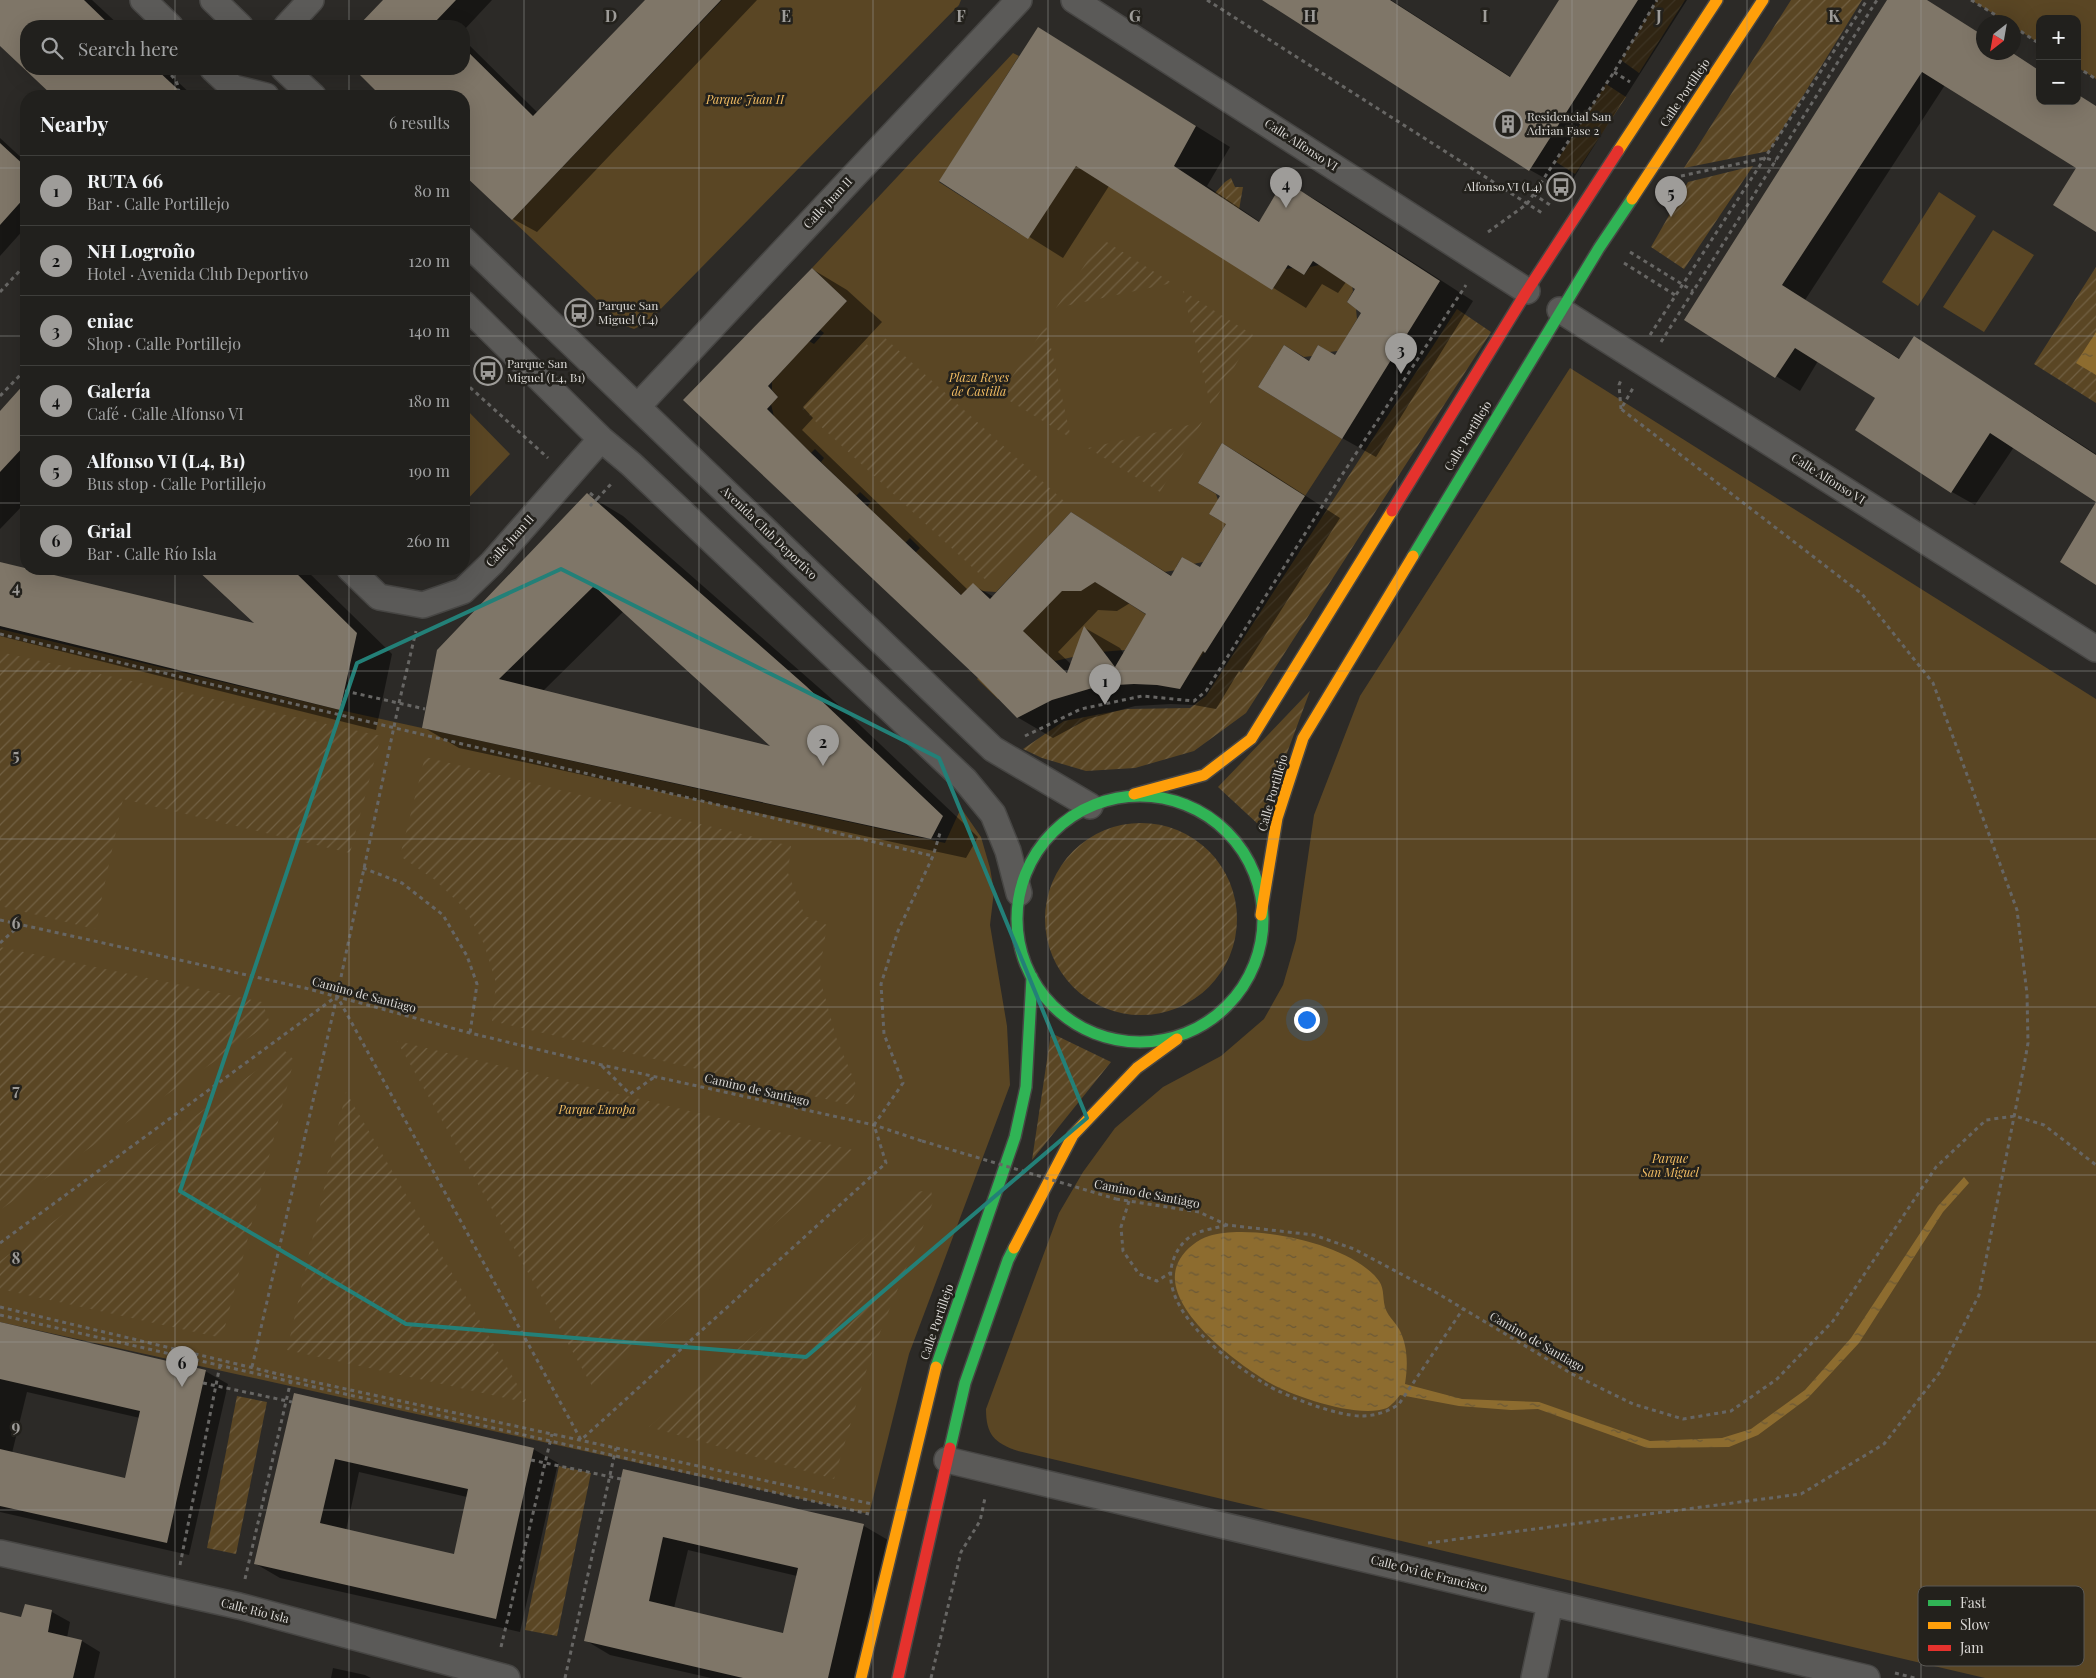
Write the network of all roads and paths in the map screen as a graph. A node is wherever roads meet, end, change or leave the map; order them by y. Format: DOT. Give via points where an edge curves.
graph roads {
  1 [pos="143,0"];
  2 [pos="214,0"];
  3 [pos="311,0"];
  4 [pos="1019,0"];
  5 [pos="1074,0"];
  6 [pos="1207,0"];
  7 [pos="1656,0"];
  8 [pos="1718,0"];
  9 [pos="1764,0"];
  10 [pos="1867,0"];
  11 [pos="1878,0"];
  12 [pos="1971,0"];
  13 [pos="1996,15"];
  14 [pos="164,20"];
  15 [pos="234,20"];
  16 [pos="293,20"];
  17 [pos="2021,32"];
  18 [pos="2036,41"];
  19 [pos="2081,70"];
  20 [pos="171,75"];
  21 [pos="219,75"];
  22 [pos="290,75"];
  23 [pos="2096,79"];
  24 [pos="179,90"];
  25 [pos="231,90"];
  26 [pos="307,90"];
  27 [pos="1764,158"];
  28 [pos="1776,161"];
  29 [pos="1653,166"];
  30 [pos="1527,204"];
  31 [pos="1606,237"];
  32 [pos="470,246"];
  33 [pos="1464,250"];
  34 [pos="20,270"];
  35 [pos="1682,284"];
  36 [pos="1527,291"];
  37 [pos="1693,291"];
  38 [pos="0,292"];
  39 [pos="470,310"];
  40 [pos="1560,310"];
  41 [pos="1641,361"];
  42 [pos="20,375"];
  43 [pos="470,387"];
  44 [pos="0,396"];
  45 [pos="638,406"];
  46 [pos="1621,409"];
  47 [pos="601,438"];
  48 [pos="568,476"];
  49 [pos="590,506"];
  50 [pos="356,575"];
  51 [pos="423,605"];
  52 [pos="0,634"];
  53 [pos="2096,649"];
  54 [pos="345,691"];
  55 [pos="398,703"];
  56 [pos="425,709"];
  57 [pos="394,728"];
  58 [pos="993,749"];
  59 [pos="1134,794"];
  60 [pos="1090,806"];
  61 [pos="940,833"];
  62 [pos="933,856"];
  63 [pos="363,868"];
  64 [pos="1018,893"];
  65 [pos="1261,915"];
  66 [pos="0,920"];
  67 [pos="20,924"];
  68 [pos="0,943"];
  69 [pos="1032,976"];
  70 [pos="337,996"];
  71 [pos="470,1033"];
  72 [pos="1182,1035"];
  73 [pos="602,1065"];
  74 [pos="656,1076"];
  75 [pos="2015,1116"];
  76 [pos="874,1125"];
  77 [pos="2096,1165"];
  78 [pos="1129,1201"];
  79 [pos="1227,1225"];
  80 [pos="0,1243"];
  81 [pos="1170,1274"];
  82 [pos="0,1307"];
  83 [pos="1463,1309"];
  84 [pos="0,1315"];
  85 [pos="221,1360"];
  86 [pos="220,1366"];
  87 [pos="252,1367"];
  88 [pos="291,1379"];
  89 [pos="203,1383"];
  90 [pos="216,1386"];
  91 [pos="286,1401"];
  92 [pos="292,1402"];
  93 [pos="552,1434"];
  94 [pos="581,1440"];
  95 [pos="550,1441"];
  96 [pos="616,1448"];
  97 [pos="614,1455"];
  98 [pos="531,1460"];
  99 [pos="947,1460"];
  100 [pos="545,1462"];
  101 [pos="990,1472"];
  102 [pos="610,1477"];
  103 [pos="621,1479"];
  104 [pos="900,1510"];
  105 [pos="893,1538"];
  106 [pos="1422,1544"];
  107 [pos="928,1546"];
  108 [pos="961,1552"];
  109 [pos="0,1554"];
  110 [pos="175,1592"];
  111 [pos="1550,1604"];
  112 [pos="239,1606"];
  113 [pos="501,1676"];
  114 [pos="565,1678"];
  115 [pos="861,1678"];
  116 [pos="898,1678"];
  117 [pos="931,1678"];
  118 [pos="1534,1678"];
  119 [pos="1868,1678"];
  1 -- 14 [label="street"];
  2 -- 15 [label="street"];
  3 -- 16 [label="street"];
  4 -- 45 [label="street, Calle Juan II"];
  5 -- 33 [label="street, Calle Alfonso VI"];
  6 -- 30 [label="path"];
  7 -- 30 [label="path" via="1614,72"];
  8 -- 36 [label="main road, Calle Portillejo"];
  9 -- 29 [label="main road, Calle Portillejo"];
  10 -- 27 [label="path"];
  11 -- 28 [label="path"];
  12 -- 13 [label="path"];
  17 -- 18 [label="path"];
  19 -- 23 [label="path"];
  20 -- 24 [label="path"];
  21 -- 25 [label="street"];
  22 -- 26 [label="street"];
  27 -- 28 [label="path"];
  27 -- 29 [label="path" via="1676,177"];
  27 -- 35 [label="path"];
  28 -- 37 [label="path"];
  29 -- 31 [label="main road, Calle Portillejo"];
  30 -- 33 [label="path"];
  31 -- 35 [label="path"];
  31 -- 40 [label="main road, Calle Portillejo"];
  32 -- 45 [label="street, Avenida Club Deportivo"];
  33 -- 36 [label="street, Calle Alfonso VI"];
  33 -- 58 [label="path" via="1467,283 1206,691 1194,701 1142,696 1081,709"];
  34 -- 38 [label="path"];
  35 -- 37 [label="path"];
  35 -- 41 [label="path"];
  36 -- 59 [label="main road, Calle Portillejo" via="1250,739 1204,775"];
  37 -- 41 [label="path"];
  39 -- 47 [label="street"];
  40 -- 41 [label="street, Calle Alfonso VI"];
  40 -- 65 [label="main road, Calle Portillejo" via="1303,738 1277,818"];
  41 -- 46 [label="path"];
  41 -- 46 [label="path" via="1619,385"];
  41 -- 53 [label="street, Calle Alfonso VI"];
  42 -- 44 [label="path"];
  43 -- 48 [label="path"];
  45 -- 58 [label="street, Avenida Club Deportivo"];
  46 -- 75 [label="path" via="1862,594 1933,683 2017,910 2027,994 2028,1043"];
  47 -- 48 [label="street, Calle Juan II"];
  47 -- 64 [label="street" via="965,780 993,814 1008,851"];
  48 -- 49 [label="path" via="597,499"];
  48 -- 51 [label="street, Calle Juan II" via="492,563 463,591"];
  50 -- 51 [label="street, Calle Juan II" via="379,597"];
  51 -- 55 [label="path"];
  52 -- 57 [label="path"];
  54 -- 55 [label="path"];
  55 -- 56 [label="path"];
  55 -- 57 [label="path"];
  57 -- 62 [label="path"];
  57 -- 63 [label="path"];
  58 -- 60 [label="street, Avenida Club Deportivo"];
  59 -- 60 [label="main road, Calle Portillejo"];
  59 -- 65 [label="main road" via="1158,796 1176,802 1195,809 1218,824 1252,869"];
  60 -- 64 [label="main road, Calle Portillejo" via="1062,824 1048,839"];
  61 -- 62 [label="path"];
  62 -- 76 [label="path" via="898,931 881,984 884,1034 904,1083"];
  63 -- 70 [label="path"];
  63 -- 71 [label="path" via="402,883 443,915 467,956 477,984"];
  64 -- 69 [label="main road, Calle Portillejo" via="1015,919 1018,940"];
  65 -- 72 [label="main road" via="1258,953 1232,1002 1201,1026"];
  66 -- 67 [label="path, Camino de Santiago"];
  67 -- 68 [label="path"];
  67 -- 70 [label="path, Camino de Santiago"];
  69 -- 72 [label="main road" via="1059,1012 1100,1036 1151,1041"];
  69 -- 104 [label="main road, Calle Portillejo" via="1026,1087 1015,1137 932,1377"];
  70 -- 71 [label="path, Camino de Santiago"];
  70 -- 80 [label="path"];
  70 -- 87 [label="path"];
  70 -- 94 [label="path"];
  71 -- 73 [label="path, Camino de Santiago"];
  72 -- 99 [label="main road" via="1137,1068 1073,1135 1008,1260 965,1383"];
  73 -- 74 [label="path, Camino de Santiago"];
  73 -- 74 [label="path" via="630,1094"];
  74 -- 76 [label="path, Camino de Santiago"];
  75 -- 77 [label="path, Camino de Santiago" via="2044,1125"];
  75 -- 83 [label="path, Camino de Santiago" via="1986,1120 1936,1167 1832,1320 1778,1379 1731,1411 1683,1419 1633,1404 1572,1374"];
  75 -- 106 [label="path" via="1979,1295 1940,1372 1884,1444 1801,1494"];
  76 -- 78 [label="path, Camino de Santiago, bridge"];
  76 -- 94 [label="path" via="886,1163"];
  78 -- 79 [label="path, Camino de Santiago" via="1199,1212"];
  78 -- 81 [label="path" via="1121,1227 1122,1252 1139,1274 1157,1282"];
  79 -- 81 [label="path" via="1192,1235 1175,1252"];
  79 -- 83 [label="path, Camino de Santiago" via="1314,1236 1354,1249"];
  81 -- 83 [label="path" via="1176,1296 1191,1323 1241,1367 1268,1386 1306,1402 1360,1416 1388,1412 1399,1404"];
  82 -- 85 [label="path"];
  84 -- 86 [label="path"];
  85 -- 86 [label="path"];
  85 -- 87 [label="path"];
  86 -- 88 [label="path"];
  86 -- 90 [label="path"];
  87 -- 88 [label="path"];
  88 -- 91 [label="path"];
  88 -- 93 [label="path"];
  88 -- 95 [label="path"];
  89 -- 90 [label="path"];
  90 -- 91 [label="path"];
  90 -- 110 [label="path"];
  91 -- 92 [label="path"];
  91 -- 112 [label="path"];
  93 -- 94 [label="path"];
  93 -- 95 [label="path"];
  94 -- 96 [label="path"];
  95 -- 97 [label="path"];
  95 -- 100 [label="path"];
  96 -- 97 [label="path"];
  96 -- 104 [label="path"];
  97 -- 102 [label="path"];
  97 -- 105 [label="path" via="869,1514 867,1531"];
  98 -- 100 [label="path"];
  99 -- 101 [label="street, Calle Ovi de Francisco"];
  99 -- 107 [label="main road"];
  100 -- 102 [label="path"];
  100 -- 113 [label="path"];
  101 -- 108 [label="path" via="980,1521"];
  101 -- 111 [label="street, Calle Ovi de Francisco"];
  102 -- 103 [label="path"];
  102 -- 114 [label="path"];
  104 -- 105 [label="main road, Calle Portillejo"];
  105 -- 115 [label="main road, Calle Portillejo"];
  107 -- 108 [label="path"];
  107 -- 116 [label="main road"];
  108 -- 117 [label="path"];
  109 -- 110 [label="street, Calle Río Isla"];
  110 -- 112 [label="street, Calle Río Isla"];
  111 -- 118 [label="street"];
  111 -- 119 [label="street, Calle Ovi de Francisco"];
  112 -- 113 [label="street, Calle Río Isla"];
}
